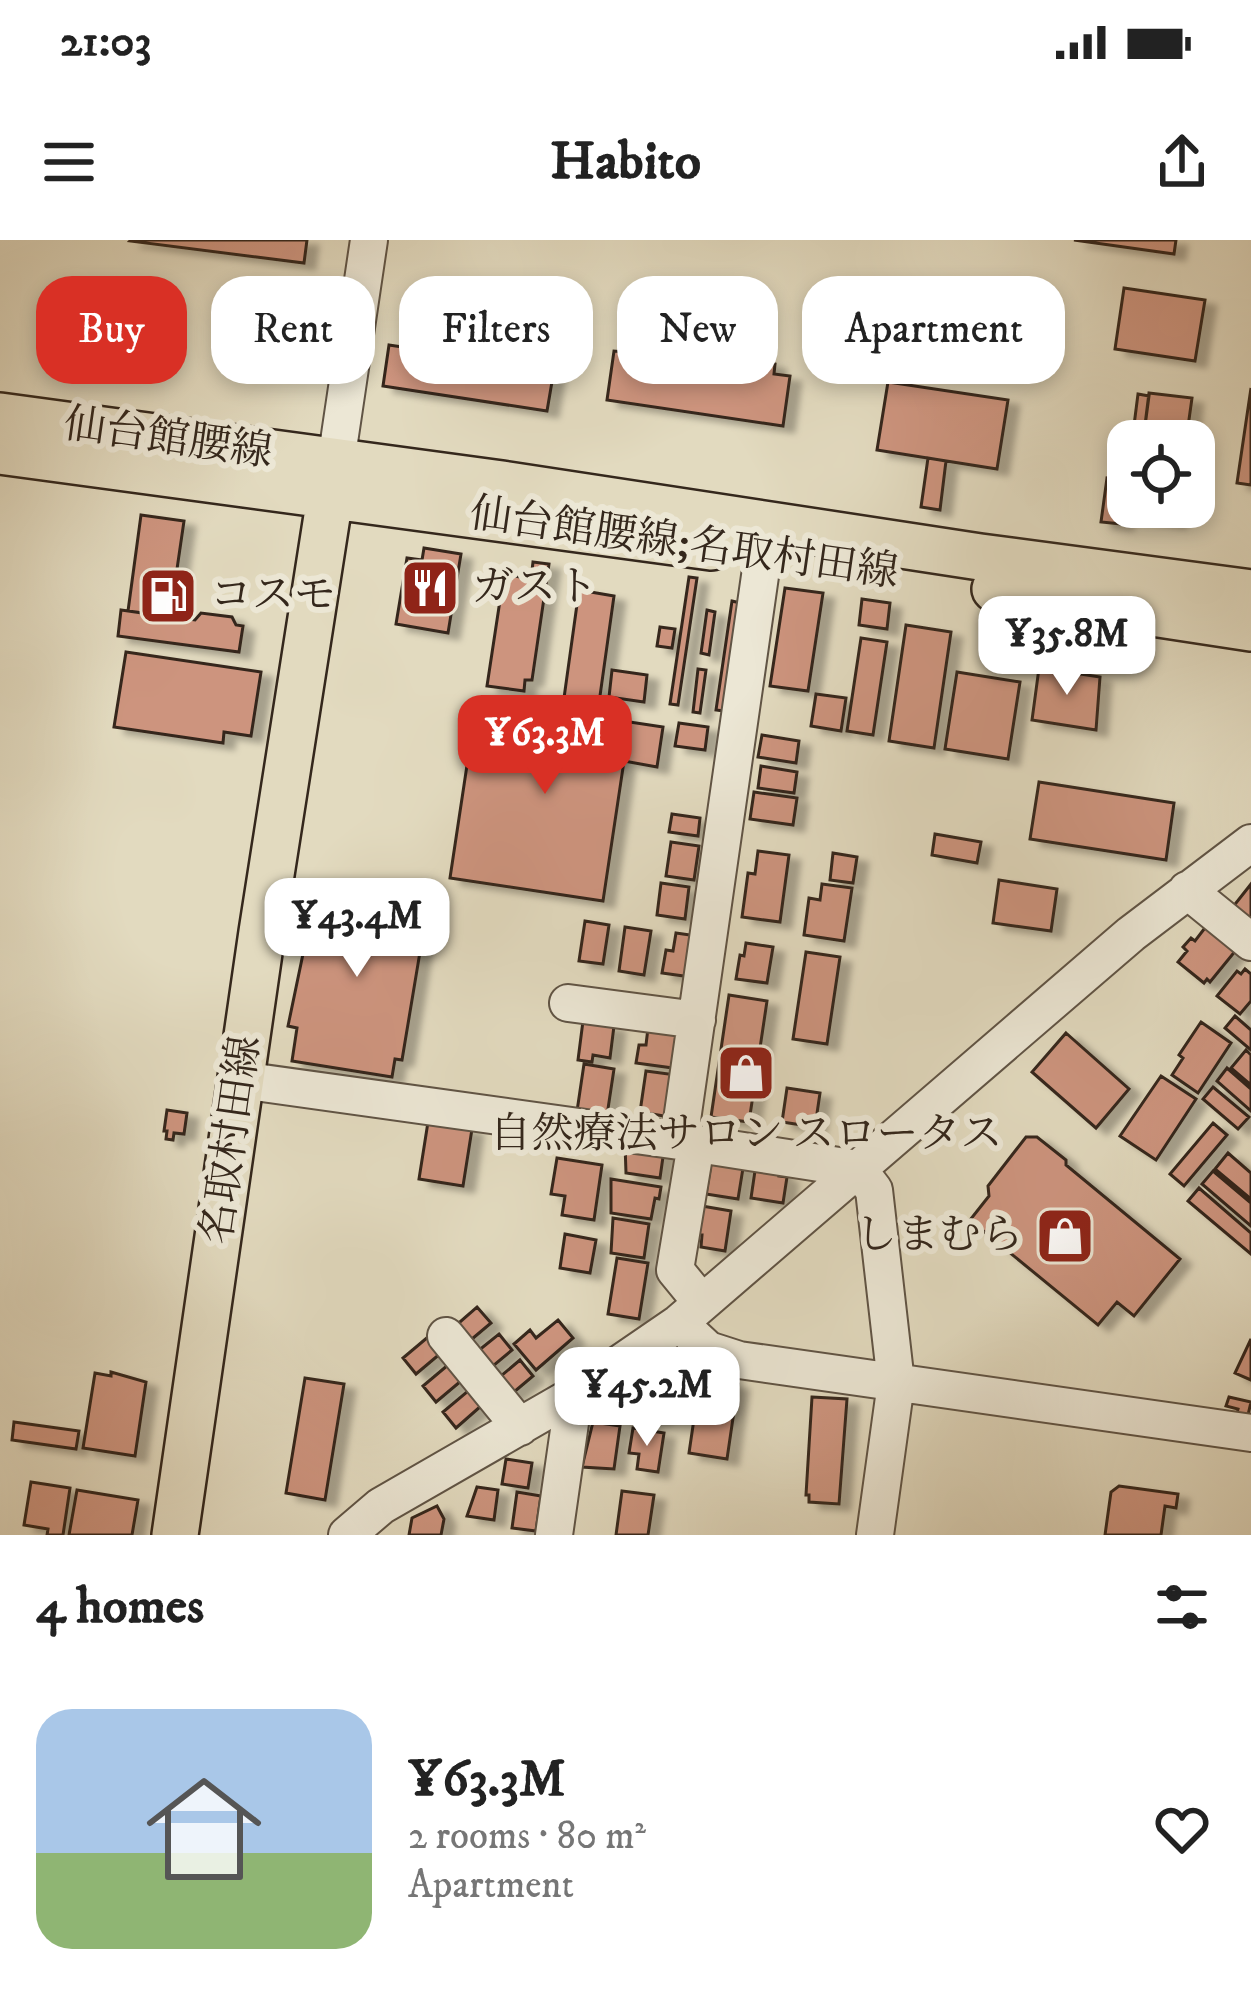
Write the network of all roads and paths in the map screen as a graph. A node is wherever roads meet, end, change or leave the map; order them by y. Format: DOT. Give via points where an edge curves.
graph roads {
  1 [pos="369,240"];
  2 [pos="0,416"];
  3 [pos="0,451"];
  4 [pos="333,479"];
  5 [pos="763,555"];
  6 [pos="1251,593"];
  7 [pos="1251,628"];
  8 [pos="1251,843"];
  9 [pos="1187,890"];
  10 [pos="1251,942"];
  11 [pos="568,1003"];
  12 [pos="697,1020"];
  13 [pos="241,1080"];
  14 [pos="687,1143"];
  15 [pos="858,1169"];
  16 [pos="690,1313"];
  17 [pos="446,1336"];
  18 [pos="896,1382"];
  19 [pos="574,1395"];
  20 [pos="520,1427"];
  21 [pos="1251,1433"];
  22 [pos="175,1535"];
  23 [pos="347,1535"];
  24 [pos="554,1535"];
  25 [pos="875,1535"];
  1 -- 4 [label="street"];
  2 -- 4 [label="main road, 仙台館腰線"];
  3 -- 4 [label="main road, 仙台館腰線"];
  4 -- 5 [label="main road, 仙台館腰線;名取村田線"];
  4 -- 6 [label="main road, 仙台館腰線;名取村田線"];
  4 -- 13 [label="main road, 名取村田線"];
  5 -- 7 [label="main road, 仙台館腰線;名取村田線"];
  5 -- 12 [label="street"];
  8 -- 9 [label="street"];
  9 -- 10 [label="street"];
  9 -- 15 [label="street"];
  11 -- 12 [label="street"];
  12 -- 14 [label="street"];
  13 -- 14 [label="street"];
  13 -- 22 [label="main road, 名取村田線"];
  14 -- 15 [label="street"];
  14 -- 16 [label="street" via="675,1270"];
  15 -- 16 [label="street"];
  15 -- 18 [label="street" via="874,1190"];
  16 -- 18 [label="street" via="708,1350"];
  16 -- 19 [label="street"];
  17 -- 20 [label="street"];
  18 -- 21 [label="street"];
  18 -- 25 [label="street"];
  19 -- 20 [label="street"];
  19 -- 24 [label="street"];
  20 -- 23 [label="street" via="382,1506"];
}
